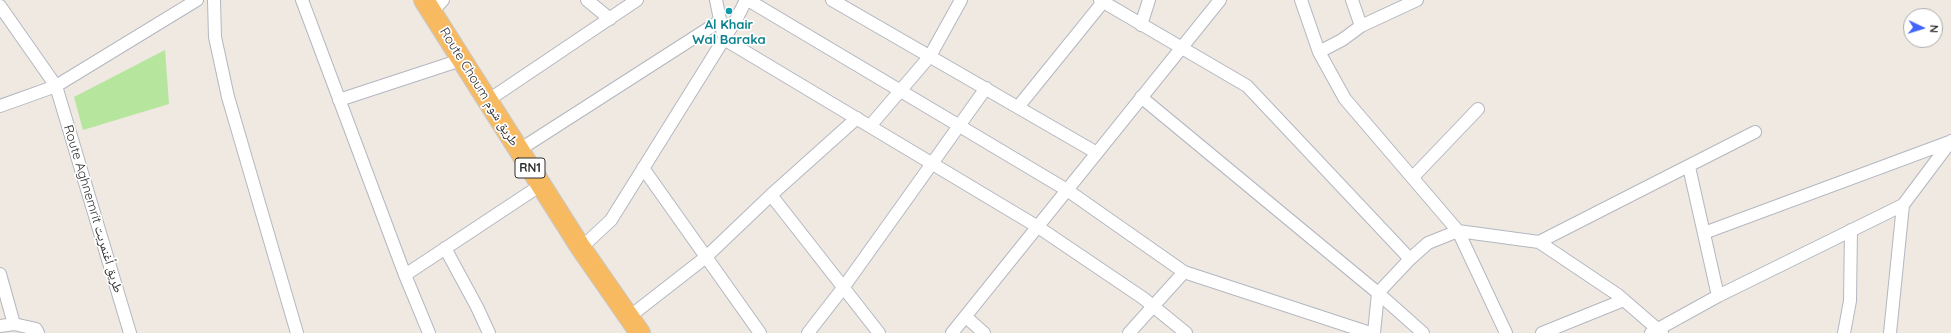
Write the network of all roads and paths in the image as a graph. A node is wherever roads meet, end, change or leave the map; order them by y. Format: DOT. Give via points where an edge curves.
graph roads {
  1 [pos="197,0"];
  2 [pos="214,0"];
  3 [pos="302,0"];
  4 [pos="587,0"];
  5 [pos="637,0"];
  6 [pos="716,0"];
  7 [pos="747,0"];
  8 [pos="832,0"];
  9 [pos="961,0"];
  10 [pos="1149,0"];
  11 [pos="1220,0"];
  12 [pos="1301,0"];
  13 [pos="1352,0"];
  14 [pos="1417,0"];
  15 [pos="1102,1"];
  16 [pos="433,4"];
  17 [pos="0,6"];
  18 [pos="610,18"];
  19 [pos="720,21"];
  20 [pos="1141,25"];
  21 [pos="1361,26"];
  22 [pos="724,39"];
  23 [pos="1181,46"];
  24 [pos="1319,52"];
  25 [pos="930,56"];
  26 [pos="461,60"];
  27 [pos="56,86"];
  28 [pos="986,88"];
  29 [pos="900,91"];
  30 [pos="1141,97"];
  31 [pos="339,100"];
  32 [pos="487,101"];
  33 [pos="0,106"];
  34 [pos="1018,107"];
  35 [pos="1478,108"];
  36 [pos="856,118"];
  37 [pos="870,126"];
  38 [pos="959,126"];
  39 [pos="1755,132"];
  40 [pos="1950,142"];
  41 [pos="519,150"];
  42 [pos="1096,153"];
  43 [pos="932,164"];
  44 [pos="1689,167"];
  45 [pos="643,168"];
  46 [pos="1412,177"];
  47 [pos="541,185"];
  48 [pos="1067,190"];
  49 [pos="771,195"];
  50 [pos="1902,205"];
  51 [pos="1038,227"];
  52 [pos="1851,230"];
  53 [pos="1458,231"];
  54 [pos="1704,233"];
  55 [pos="1539,242"];
  56 [pos="445,248"];
  57 [pos="581,248"];
  58 [pos="706,257"];
  59 [pos="1410,259"];
  60 [pos="1184,272"];
  61 [pos="0,274"];
  62 [pos="405,275"];
  63 [pos="843,288"];
  64 [pos="1378,293"];
  65 [pos="1718,296"];
  66 [pos="1624,300"];
  67 [pos="1154,307"];
  68 [pos="966,317"];
  69 [pos="14,324"];
  70 [pos="634,325"];
  71 [pos="0,326"];
  72 [pos="1657,332"];
  73 [pos="38,333"];
  74 [pos="130,333"];
  75 [pos="297,333"];
  76 [pos="429,333"];
  77 [pos="489,333"];
  78 [pos="760,333"];
  79 [pos="808,333"];
  80 [pos="879,333"];
  81 [pos="952,333"];
  82 [pos="984,333"];
  83 [pos="1129,333"];
  84 [pos="1186,333"];
  85 [pos="1372,333"];
  86 [pos="1423,333"];
  87 [pos="1506,333"];
  88 [pos="1542,333"];
  89 [pos="1844,333"];
  90 [pos="1890,333"];
  1 -- 27 [label="street"];
  2 -- 75 [label="street" via="214,37 228,97"];
  3 -- 31 [label="street"];
  4 -- 18 [label="street"];
  5 -- 18 [label="street"];
  6 -- 19 [label="street"];
  7 -- 22 [label="street"];
  7 -- 29 [label="street"];
  8 -- 25 [label="street"];
  9 -- 25 [label="street"];
  10 -- 20 [label="street"];
  11 -- 23 [label="street"];
  12 -- 24 [label="street"];
  13 -- 21 [label="street"];
  14 -- 21 [label="street"];
  15 -- 20 [label="street"];
  15 -- 34 [label="street"];
  16 -- 26 [label="highway, Route Choum طريق شوم / RN1"];
  17 -- 27 [label="street, Route Aghnemrit طريق أغنمريت"];
  18 -- 32 [label="street"];
  19 -- 22 [label="street"];
  19 -- 41 [label="street"];
  20 -- 23 [label="street"];
  21 -- 24 [label="street"];
  22 -- 36 [label="street"];
  22 -- 45 [label="street"];
  23 -- 30 [label="street"];
  23 -- 59 [label="street" via="1247,86"];
  24 -- 46 [label="street" via="1345,99"];
  25 -- 28 [label="street"];
  25 -- 29 [label="street"];
  26 -- 31 [label="street"];
  26 -- 32 [label="highway, Route Choum طريق شوم / RN1"];
  27 -- 33 [label="street"];
  27 -- 74 [label="street, Route Aghnemrit طريق أغنمريت"];
  28 -- 34 [label="street"];
  28 -- 38 [label="street"];
  29 -- 37 [label="street"];
  29 -- 38 [label="street"];
  30 -- 42 [label="street"];
  30 -- 64 [label="street"];
  31 -- 62 [label="street"];
  32 -- 41 [label="highway, Route Choum طريق شوم / RN1"];
  34 -- 42 [label="street"];
  35 -- 46 [label="street"];
  36 -- 37 [label="street"];
  36 -- 49 [label="street"];
  37 -- 43 [label="street"];
  38 -- 43 [label="street"];
  38 -- 48 [label="street"];
  39 -- 44 [label="street"];
  40 -- 50 [label="street"];
  40 -- 54 [label="street"];
  41 -- 47 [label="highway, Route Choum طريق شوم / RN1"];
  42 -- 48 [label="street"];
  43 -- 51 [label="street"];
  43 -- 63 [label="street"];
  44 -- 54 [label="street"];
  44 -- 55 [label="street"];
  45 -- 57 [label="street" via="611,220"];
  45 -- 58 [label="street"];
  46 -- 53 [label="street"];
  47 -- 56 [label="street"];
  47 -- 57 [label="highway, Route Choum طريق شوم / RN1"];
  48 -- 51 [label="street"];
  48 -- 60 [label="street"];
  49 -- 58 [label="street"];
  49 -- 63 [label="street"];
  50 -- 52 [label="street"];
  50 -- 90 [label="street"];
  51 -- 67 [label="street"];
  51 -- 68 [label="street"];
  52 -- 65 [label="street"];
  52 -- 89 [label="street" via="1850,301"];
  53 -- 55 [label="street"];
  53 -- 59 [label="street" via="1428,243"];
  53 -- 87 [label="street"];
  54 -- 65 [label="street"];
  55 -- 66 [label="street"];
  56 -- 62 [label="street"];
  56 -- 77 [label="street"];
  57 -- 70 [label="highway, Route Choum طريق شوم / RN1"];
  58 -- 70 [label="street"];
  58 -- 78 [label="street"];
  59 -- 64 [label="street"];
  60 -- 67 [label="street"];
  60 -- 85 [label="street"];
  61 -- 69 [label="street"];
  62 -- 76 [label="street"];
  63 -- 79 [label="street"];
  63 -- 80 [label="street"];
  64 -- 85 [label="street"];
  64 -- 86 [label="street"];
  65 -- 72 [label="street"];
  66 -- 72 [label="street"];
  66 -- 88 [label="street"];
  67 -- 83 [label="street"];
  67 -- 84 [label="street"];
  68 -- 81 [label="street"];
  68 -- 82 [label="street"];
  69 -- 71 [label="street"];
  69 -- 73 [label="street" via="36,329"];
}
